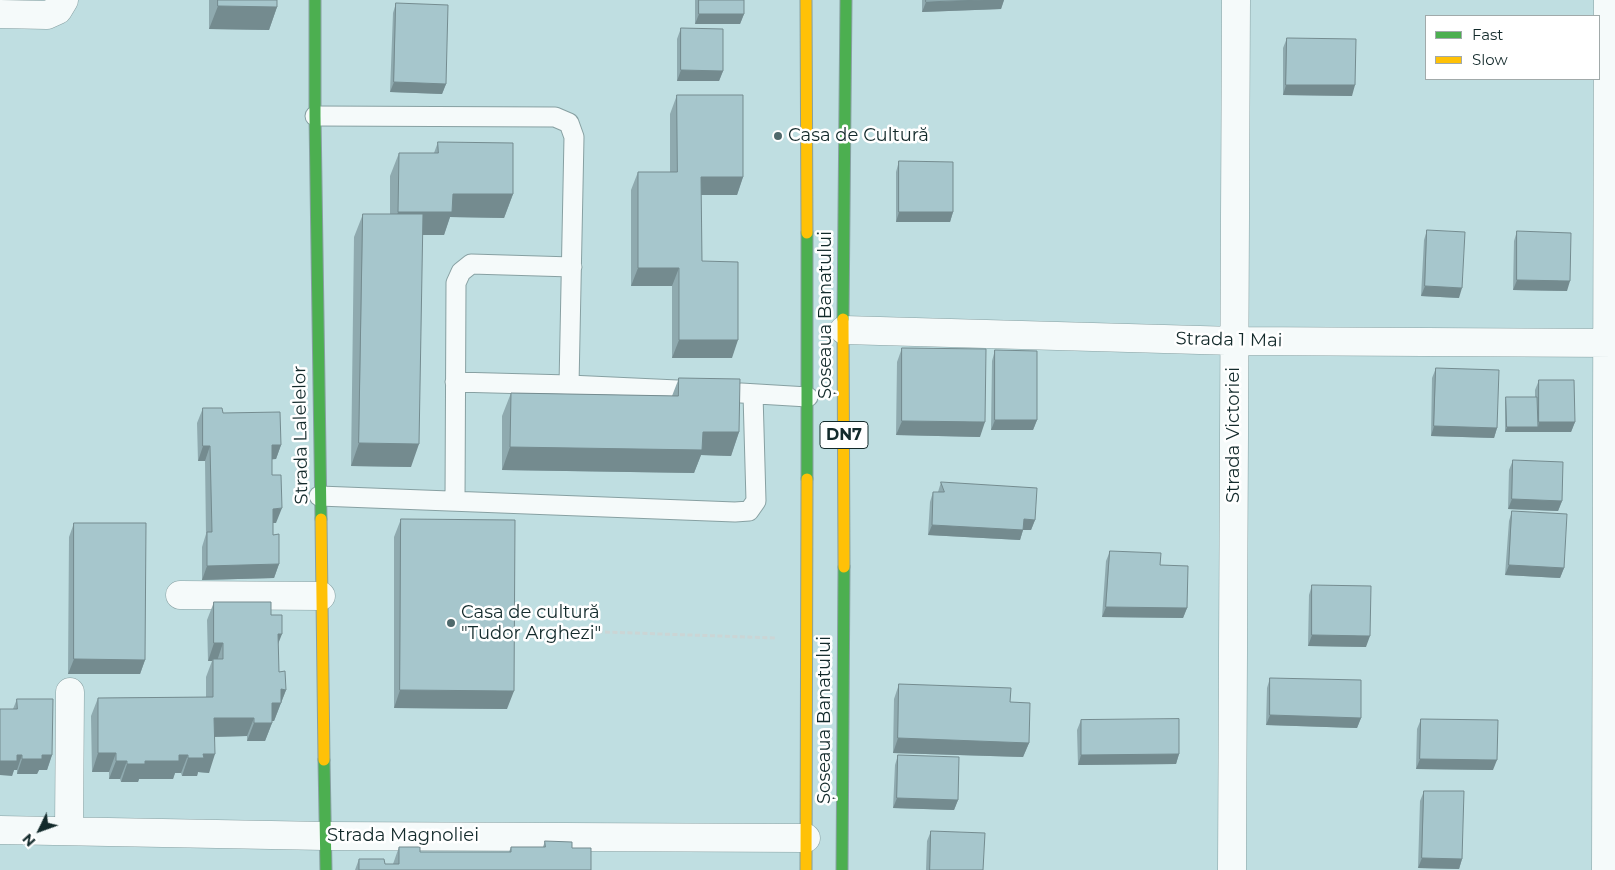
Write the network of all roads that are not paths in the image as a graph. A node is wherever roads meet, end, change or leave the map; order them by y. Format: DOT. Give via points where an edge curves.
graph roads {
  1 [pos="64,0"];
  2 [pos="315,0"];
  3 [pos="806,0"];
  4 [pos="846,0"];
  5 [pos="1236,0"];
  6 [pos="1608,0"];
  7 [pos="0,14"];
  8 [pos="314,116"];
  9 [pos="572,267"];
  10 [pos="844,330"];
  11 [pos="1235,341"];
  12 [pos="1611,343"];
  13 [pos="455,382"];
  14 [pos="570,385"];
  15 [pos="753,394"];
  16 [pos="808,397"];
  17 [pos="319,496"];
  18 [pos="455,501"];
  19 [pos="180,595"];
  20 [pos="321,596"];
  21 [pos="70,692"];
  22 [pos="0,830"];
  23 [pos="69,831"];
  24 [pos="325,836"];
  25 [pos="806,838"];
  26 [pos="326,870"];
  27 [pos="806,870"];
  28 [pos="842,870"];
  29 [pos="1232,870"];
  30 [pos="1606,870"];
  1 -- 7 [label="street" via="58,10 47,15"];
  2 -- 8 [label="main road, Strada Lalelelor"];
  3 -- 16 [label="main road, Șoseaua Banatului / DN7"];
  4 -- 10 [label="main road, Șoseaua Banatului / DN7"];
  5 -- 11 [label="street, Strada Victoriei"];
  6 -- 12 [label="street"];
  8 -- 9 [label="lane" via="555,118 569,123 574,137"];
  8 -- 17 [label="main road, Strada Lalelelor"];
  9 -- 13 [label="lane" via="471,264 462,272 456,283"];
  9 -- 14 [label="lane"];
  10 -- 11 [label="street, Strada 1 Mai"];
  10 -- 28 [label="main road, Șoseaua Banatului / DN7"];
  11 -- 12 [label="street, Strada 1 Mai"];
  11 -- 29 [label="street, Strada Victoriei"];
  12 -- 30 [label="street"];
  13 -- 14 [label="lane"];
  13 -- 18 [label="lane"];
  14 -- 15 [label="lane"];
  15 -- 16 [label="lane"];
  15 -- 18 [label="lane" via="756,501 749,511"];
  16 -- 25 [label="main road, Șoseaua Banatului / DN7"];
  17 -- 18 [label="lane"];
  17 -- 20 [label="main road, Strada Lalelelor"];
  19 -- 20 [label="street"];
  20 -- 24 [label="main road, Strada Lalelelor"];
  21 -- 23 [label="street"];
  22 -- 23 [label="street, Strada Magnoliei"];
  23 -- 24 [label="street, Strada Magnoliei"];
  24 -- 25 [label="street, Strada Magnoliei"];
  24 -- 26 [label="main road, Strada Lalelelor"];
  25 -- 27 [label="main road, Șoseaua Banatului / DN7"];
}
